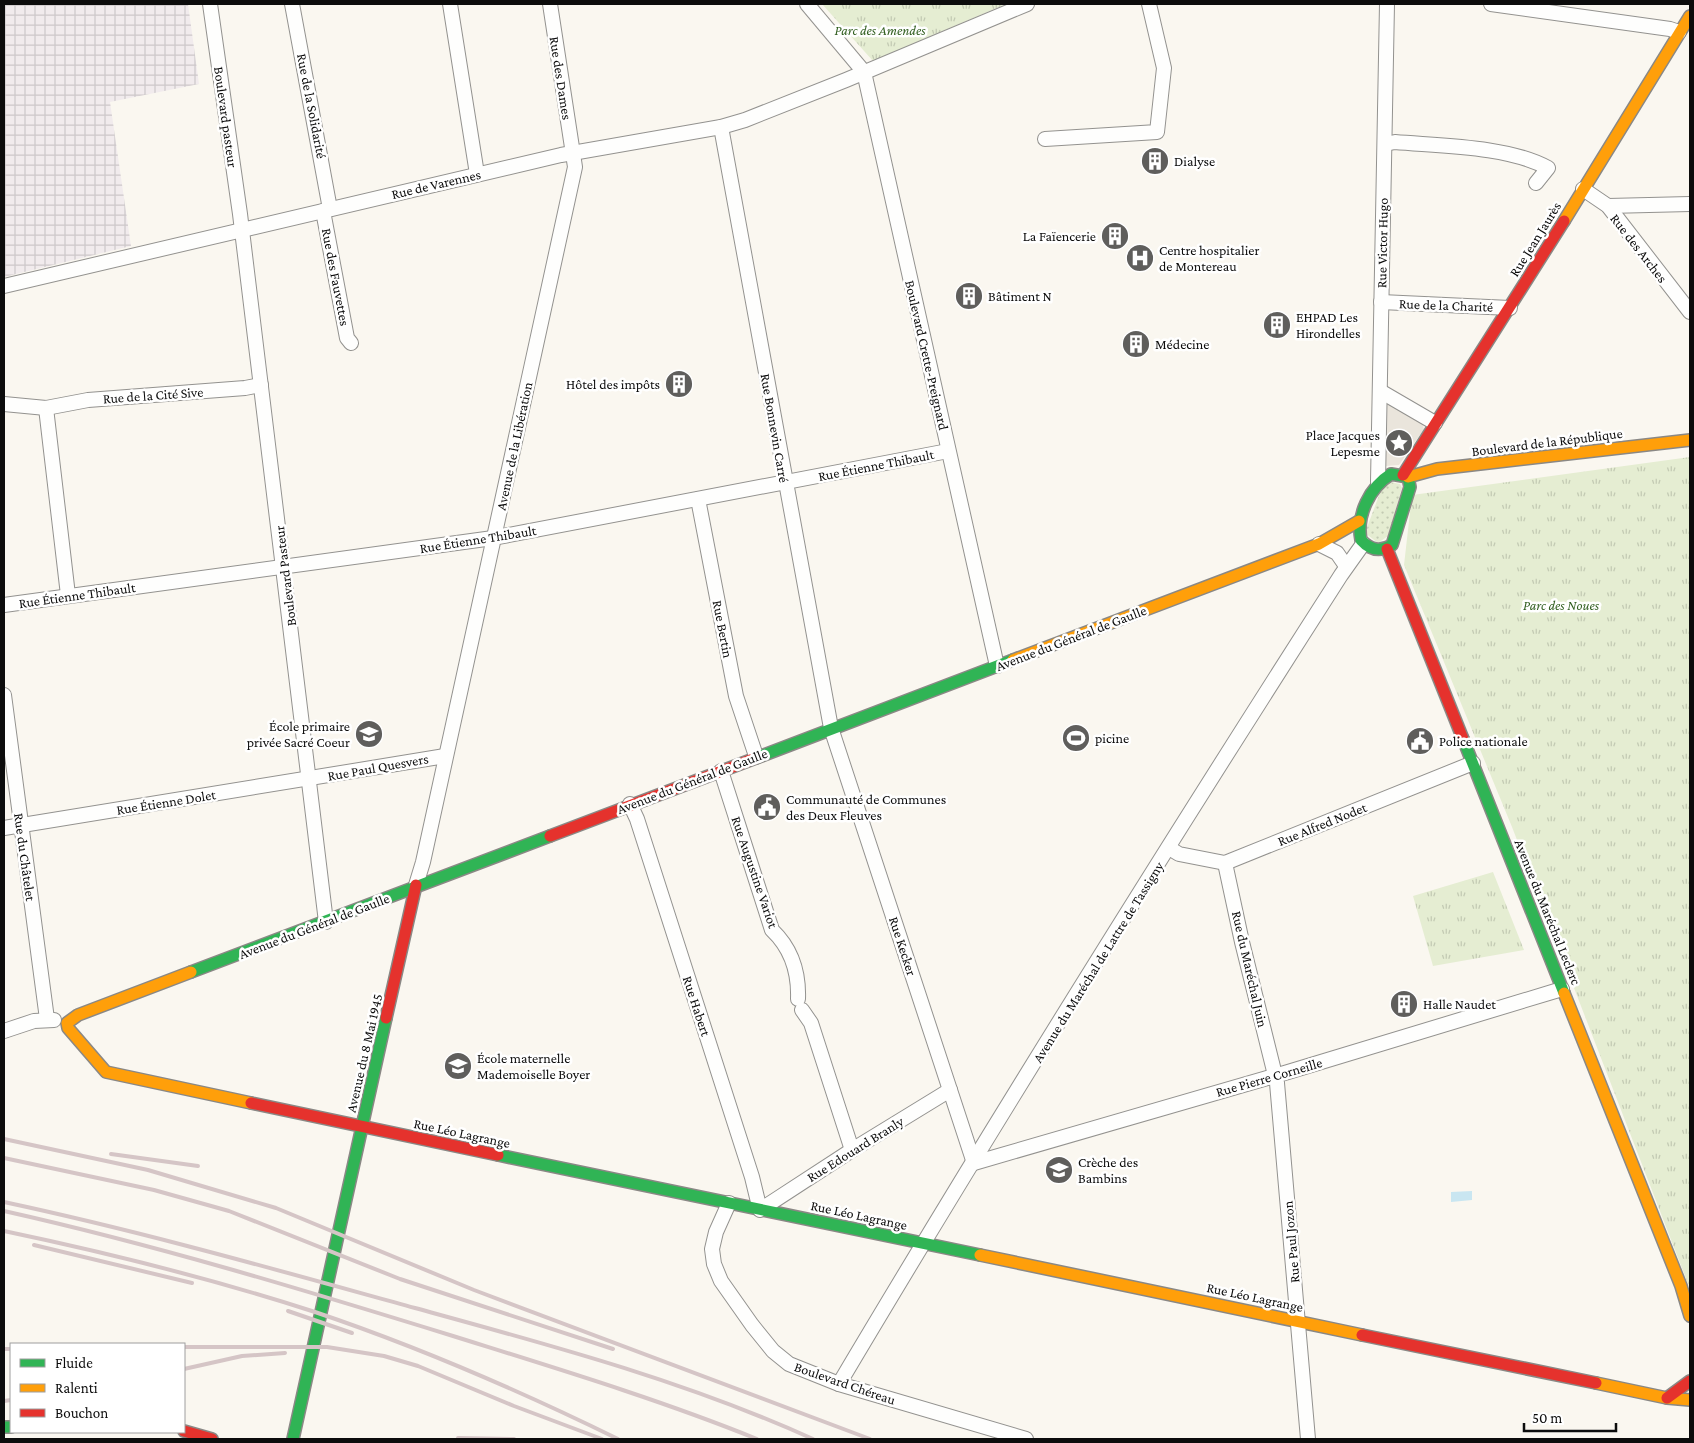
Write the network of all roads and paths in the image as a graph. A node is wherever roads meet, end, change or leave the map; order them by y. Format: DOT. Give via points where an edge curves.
graph roads {
  1 [pos="210,4"];
  2 [pos="292,4"];
  3 [pos="450,4"];
  4 [pos="550,4"];
  5 [pos="807,4"];
  6 [pos="1027,4"];
  7 [pos="1149,4"];
  8 [pos="1387,4"];
  9 [pos="1491,4"];
  10 [pos="1690,16"];
  11 [pos="1680,32"];
  12 [pos="864,72"];
  13 [pos="721,127"];
  14 [pos="1045,140"];
  15 [pos="1385,144"];
  16 [pos="572,153"];
  17 [pos="477,174"];
  18 [pos="1536,183"];
  19 [pos="1583,189"];
  20 [pos="1690,204"];
  21 [pos="1608,206"];
  22 [pos="327,210"];
  23 [pos="242,230"];
  24 [pos="4,286"];
  25 [pos="1381,302"];
  26 [pos="1510,308"];
  27 [pos="1690,312"];
  28 [pos="350,342"];
  29 [pos="261,385"];
  30 [pos="1380,391"];
  31 [pos="4,404"];
  32 [pos="46,408"];
  33 [pos="1435,423"];
  34 [pos="1690,440"];
  35 [pos="948,451"];
  36 [pos="1405,476"];
  37 [pos="785,482"];
  38 [pos="1378,482"];
  39 [pos="698,499"];
  40 [pos="1360,521"];
  41 [pos="493,538"];
  42 [pos="1355,542"];
  43 [pos="1319,544"];
  44 [pos="1387,549"];
  45 [pos="1346,566"];
  46 [pos="284,567"];
  47 [pos="68,595"];
  48 [pos="4,604"];
  49 [pos="996,666"];
  50 [pos="4,695"];
  51 [pos="831,728"];
  52 [pos="445,756"];
  53 [pos="756,756"];
  54 [pos="1473,763"];
  55 [pos="720,770"];
  56 [pos="310,778"];
  57 [pos="630,804"];
  58 [pos="21,826"];
  59 [pos="4,828"];
  60 [pos="1169,848"];
  61 [pos="1225,863"];
  62 [pos="416,885"];
  63 [pos="326,922"];
  64 [pos="1562,989"];
  65 [pos="47,1019"];
  66 [pos="67,1023"];
  67 [pos="4,1031"];
  68 [pos="1275,1075"];
  69 [pos="950,1090"];
  70 [pos="363,1127"];
  71 [pos="852,1150"];
  72 [pos="974,1163"];
  73 [pos="729,1203"];
  74 [pos="760,1210"];
  75 [pos="922,1244"];
  76 [pos="1681,1286"];
  77 [pos="1690,1295"];
  78 [pos="1690,1316"];
  79 [pos="1297,1321"];
  80 [pos="1690,1381"];
  81 [pos="839,1384"];
  82 [pos="1668,1398"];
  83 [pos="1690,1400"];
  84 [pos="185,1431"];
  85 [pos="212,1439"];
  86 [pos="292,1439"];
  87 [pos="1026,1439"];
  88 [pos="1308,1439"];
  1 -- 23 [label="street, Boulevard pasteur"];
  2 -- 22 [label="street, Rue de la Solidarité"];
  3 -- 17 [label="street"];
  4 -- 16 [label="street, Rue des Dames"];
  5 -- 12 [label="street"];
  6 -- 12 [label="street, Rue de Varennes"];
  7 -- 14 [label="street" via="1164,68 1157,132"];
  8 -- 15 [label="street, Rue Victor Hugo"];
  9 -- 11 [label="street"];
  10 -- 11 [label="main road, Rue Jean Jaurès"];
  11 -- 19 [label="main road, Rue Jean Jaurès"];
  12 -- 13 [label="street, Rue de Varennes"];
  12 -- 35 [label="street, Boulevard Crette-Preignard"];
  13 -- 16 [label="street, Rue de Varennes"];
  13 -- 37 [label="street, Rue Bonnevin Carré"];
  15 -- 18 [label="street" via="1395,142 1510,154 1548,168"];
  15 -- 25 [label="street, Rue Victor Hugo"];
  16 -- 17 [label="street, Rue de Varennes"];
  16 -- 41 [label="street, Avenue de la Libération" via="575,168"];
  17 -- 22 [label="street, Rue de Varennes"];
  19 -- 21 [label="street, Rue des Arches"];
  19 -- 26 [label="main road, Rue Jean Jaurès"];
  20 -- 21 [label="street"];
  21 -- 27 [label="street, Rue des Arches"];
  22 -- 23 [label="street, Rue de Varennes"];
  22 -- 28 [label="street, Rue des Fauvettes"];
  23 -- 24 [label="street, Rue de Varennes"];
  23 -- 29 [label="street, Boulevard Pasteur"];
  25 -- 26 [label="street, Rue de la Charité"];
  25 -- 30 [label="street, Rue Victor Hugo"];
  26 -- 33 [label="main road, Rue Jean Jaurès"];
  29 -- 32 [label="street, Rue de la Cité Sive" via="88,400"];
  29 -- 46 [label="street, Boulevard Pasteur"];
  30 -- 33 [label="street"];
  30 -- 38 [label="street, Rue Victor Hugo"];
  31 -- 32 [label="street, Rue de la Cité Sive"];
  32 -- 47 [label="street"];
  33 -- 36 [label="main road, Rue Jean Jaurès"];
  34 -- 36 [label="main road, Boulevard de la République" via="1437,469"];
  35 -- 37 [label="street, Rue Étienne Thibault"];
  35 -- 49 [label="street, Boulevard Crette-Preignard"];
  36 -- 38 [label="main road" via="1391,474"];
  36 -- 44 [label="main road" via="1410,487 1397,535"];
  37 -- 39 [label="street, Rue Étienne Thibault"];
  37 -- 51 [label="street, Rue Bonnevin Carré"];
  38 -- 40 [label="main road"];
  39 -- 41 [label="street, Rue Étienne Thibault"];
  39 -- 53 [label="street, Rue Bertin" via="736,696"];
  40 -- 42 [label="main road"];
  40 -- 43 [label="main road, Avenue du Général de Gaulle"];
  41 -- 46 [label="street, Rue Étienne Thibault"];
  41 -- 52 [label="street, Avenue de la Libération"];
  42 -- 43 [label="main road, Avenue du Général de Gaulle"];
  42 -- 44 [label="main road" via="1374,549"];
  42 -- 45 [label="street, Avenue du Maréchal de Lattre de Tassigny"];
  43 -- 45 [label="street" via="1337,553"];
  43 -- 49 [label="main road, Avenue du Général de Gaulle"];
  44 -- 54 [label="main road, Avenue du Maréchal Leclerc"];
  45 -- 60 [label="street, Avenue du Maréchal de Lattre de Tassigny"];
  46 -- 47 [label="street, Rue Étienne Thibault"];
  46 -- 56 [label="street, Boulevard Pasteur"];
  47 -- 48 [label="street, Rue Étienne Thibault"];
  49 -- 51 [label="main road, Avenue du Général de Gaulle"];
  50 -- 58 [label="street, Rue du Châtelet"];
  51 -- 53 [label="main road, Avenue du Général de Gaulle"];
  51 -- 69 [label="street, Rue Kecker"];
  52 -- 56 [label="street, Rue Paul Quesvers"];
  52 -- 62 [label="street, Avenue de la Libération"];
  53 -- 55 [label="main road, Avenue du Général de Gaulle"];
  54 -- 61 [label="street, Rue Alfred Nodet"];
  54 -- 64 [label="main road, Avenue du Maréchal Leclerc"];
  55 -- 57 [label="main road, Avenue du Général de Gaulle"];
  55 -- 71 [label="street, Rue Augustine Variot" via="772,930 784,942 799,979 800,1005 811,1023"];
  56 -- 58 [label="street, Rue Étienne Dolet"];
  56 -- 63 [label="street, Boulevard Pasteur"];
  57 -- 62 [label="main road, Avenue du Général de Gaulle"];
  57 -- 74 [label="street, Rue Habert" via="697,1005"];
  58 -- 59 [label="street, Rue Étienne Dolet"];
  58 -- 65 [label="street, Rue du Châtelet"];
  60 -- 61 [label="street" via="1179,854"];
  60 -- 72 [label="street, Avenue du Maréchal de Lattre de Tassigny"];
  61 -- 68 [label="street, Rue du Maréchal Juin"];
  62 -- 63 [label="main road, Avenue du Général de Gaulle"];
  62 -- 70 [label="main road, Avenue du 8 Mai 1945"];
  63 -- 66 [label="main road, Avenue du Général de Gaulle" via="78,1015"];
  64 -- 68 [label="street, Rue Pierre Corneille"];
  64 -- 76 [label="main road, Avenue du Maréchal Leclerc"];
  65 -- 66 [label="street"];
  65 -- 67 [label="street"];
  66 -- 70 [label="main road, Rue Léo Lagrange" via="72,1034 106,1072"];
  68 -- 72 [label="street, Rue Pierre Corneille"];
  68 -- 79 [label="street, Rue Paul Jozon"];
  69 -- 71 [label="street, Rue Edouard Branly"];
  69 -- 72 [label="street, Rue Kecker"];
  70 -- 73 [label="main road, Rue Léo Lagrange"];
  70 -- 86 [label="main road, Avenue du 8 Mai 1945"];
  71 -- 74 [label="street, Rue Edouard Branly"];
  72 -- 75 [label="street, Avenue du Maréchal de Lattre de Tassigny"];
  73 -- 74 [label="main road, Rue Léo Lagrange"];
  73 -- 81 [label="street, Boulevard Chéreau" via="712,1249 721,1281 773,1351 789,1364"];
  74 -- 75 [label="main road, Rue Léo Lagrange"];
  75 -- 79 [label="main road, Rue Léo Lagrange"];
  75 -- 81 [label="street, Avenue du Maréchal de Lattre de Tassigny"];
  76 -- 77 [label="main road"];
  76 -- 78 [label="main road, Avenue du Maréchal Leclerc"];
  79 -- 82 [label="main road, Rue Léo Lagrange"];
  79 -- 88 [label="street, Rue Paul Jozon"];
  80 -- 82 [label="main road"];
  81 -- 87 [label="street, Boulevard Chéreau"];
  82 -- 83 [label="main road, Rue Léo Lagrange"];
  84 -- 85 [label="main road"];
}
